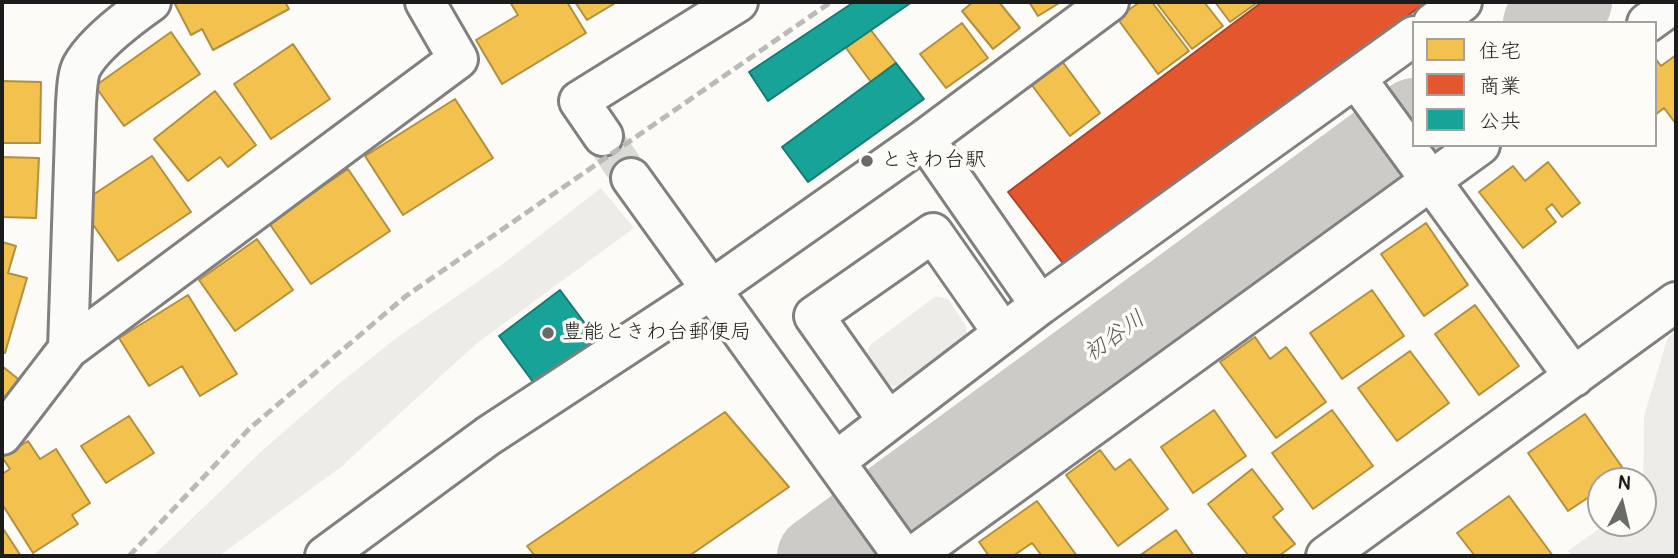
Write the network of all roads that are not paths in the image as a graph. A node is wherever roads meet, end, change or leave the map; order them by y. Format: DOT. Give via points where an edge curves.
graph roads {
  1 [pos="151,2"];
  2 [pos="425,2"];
  3 [pos="738,2"];
  4 [pos="1109,2"];
  5 [pos="1462,2"];
  6 [pos="1676,2"];
  7 [pos="1436,21"];
  8 [pos="1650,21"];
  9 [pos="1412,39"];
  10 [pos="1357,80"];
  11 [pos="603,136"];
  12 [pos="925,139"];
  13 [pos="1477,147"];
  14 [pos="631,178"];
  15 [pos="1430,179"];
  16 [pos="712,289"];
  17 [pos="1676,302"];
  18 [pos="1040,305"];
  19 [pos="1003,333"];
  20 [pos="68,349"];
  21 [pos="1574,377"];
  22 [pos="888,421"];
  23 [pos="2,435"];
  24 [pos="836,461"];
  25 [pos="325,556"];
  26 [pos="903,556"];
  27 [pos="913,556"];
  28 [pos="1326,556"];
  1 -- 20 [label="street" via="81,66"];
  2 -- 20 [label="street" via="458,59"];
  3 -- 11 [label="street" via="579,101"];
  4 -- 12 [label="street"];
  5 -- 7 [label="street"];
  6 -- 8 [label="street"];
  9 -- 10 [label="street"];
  10 -- 15 [label="street"];
  10 -- 18 [label="street"];
  12 -- 16 [label="street"];
  12 -- 18 [label="street"];
  13 -- 15 [label="street"];
  14 -- 16 [label="street"];
  15 -- 21 [label="street"];
  15 -- 27 [label="street"];
  16 -- 24 [label="street"];
  16 -- 25 [label="street" via="488,436"];
  17 -- 21 [label="street"];
  18 -- 19 [label="street"];
  19 -- 22 [label="street"];
  19 -- 22 [label="street" via="933,233 814,316"];
  20 -- 23 [label="street"];
  21 -- 28 [label="street"];
  22 -- 24 [label="street"];
  24 -- 26 [label="street"];
}
